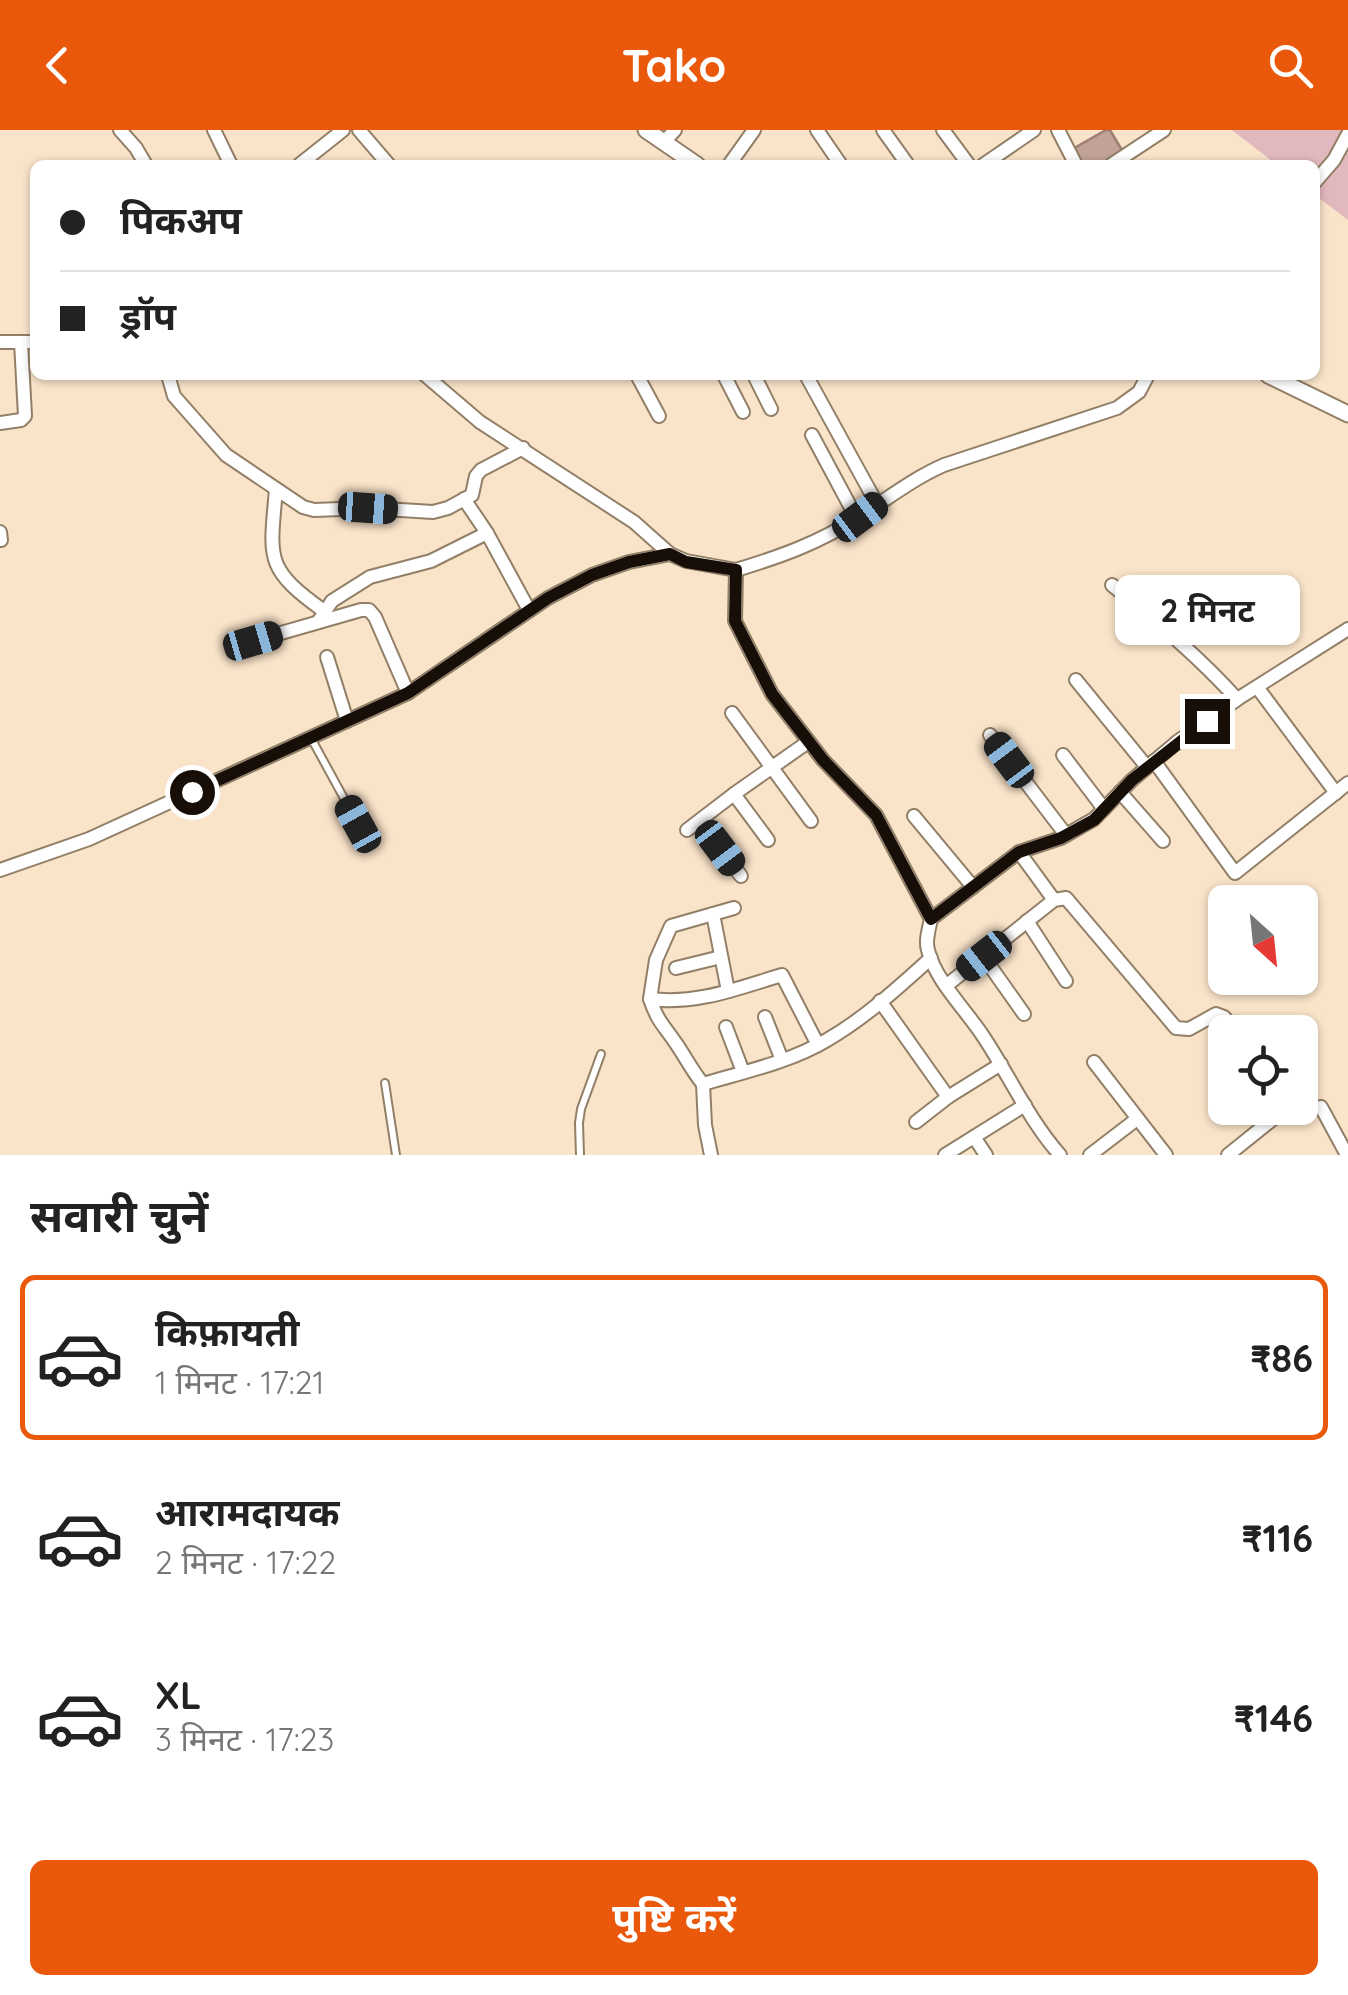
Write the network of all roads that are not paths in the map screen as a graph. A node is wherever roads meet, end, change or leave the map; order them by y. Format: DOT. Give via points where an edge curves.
graph roads {
  1 [pos="120,130"];
  2 [pos="214,130"];
  3 [pos="343,130"];
  4 [pos="360,130"];
  5 [pos="646,130"];
  6 [pos="754,130"];
  7 [pos="816,130"];
  8 [pos="882,130"];
  9 [pos="943,130"];
  10 [pos="1034,130"];
  11 [pos="1058,130"];
  12 [pos="1164,130"];
  13 [pos="1348,134"];
  14 [pos="670,136"];
  15 [pos="143,160"];
  16 [pos="229,160"];
  17 [pos="305,160"];
  18 [pos="385,160"];
  19 [pos="692,160"];
  20 [pos="733,160"];
  21 [pos="837,160"];
  22 [pos="904,160"];
  23 [pos="965,160"];
  24 [pos="990,160"];
  25 [pos="1073,160"];
  26 [pos="1119,160"];
  27 [pos="1320,176"];
  28 [pos="0,342"];
  29 [pos="28,342"];
  30 [pos="169,380"];
  31 [pos="431,380"];
  32 [pos="640,380"];
  33 [pos="726,380"];
  34 [pos="756,380"];
  35 [pos="809,380"];
  36 [pos="1145,380"];
  37 [pos="1278,380"];
  38 [pos="771,409"];
  39 [pos="742,412"];
  40 [pos="1348,414"];
  41 [pos="659,416"];
  42 [pos="0,423"];
  43 [pos="812,434"];
  44 [pos="523,448"];
  45 [pos="276,490"];
  46 [pos="464,499"];
  47 [pos="877,504"];
  48 [pos="857,518"];
  49 [pos="0,532"];
  50 [pos="487,532"];
  51 [pos="1,540"];
  52 [pos="670,554"];
  53 [pos="736,570"];
  54 [pos="1112,585"];
  55 [pos="530,610"];
  56 [pos="321,617"];
  57 [pos="1348,629"];
  58 [pos="253,641"];
  59 [pos="327,657"];
  60 [pos="1076,680"];
  61 [pos="1257,687"];
  62 [pos="408,693"];
  63 [pos="1237,699"];
  64 [pos="732,713"];
  65 [pos="347,722"];
  66 [pos="990,735"];
  67 [pos="311,738"];
  68 [pos="808,742"];
  69 [pos="1063,755"];
  70 [pos="1150,764"];
  71 [pos="771,768"];
  72 [pos="1342,788"];
  73 [pos="1120,792"];
  74 [pos="734,794"];
  75 [pos="1104,809"];
  76 [pos="914,816"];
  77 [pos="699,821"];
  78 [pos="811,821"];
  79 [pos="358,824"];
  80 [pos="687,830"];
  81 [pos="1066,835"];
  82 [pos="768,840"];
  83 [pos="1163,841"];
  84 [pos="1019,852"];
  85 [pos="0,870"];
  86 [pos="741,876"];
  87 [pos="973,888"];
  88 [pos="1054,900"];
  89 [pos="734,908"];
  90 [pos="713,914"];
  91 [pos="931,919"];
  92 [pos="1027,922"];
  93 [pos="984,956"];
  94 [pos="721,957"];
  95 [pos="931,958"];
  96 [pos="676,968"];
  97 [pos="1066,981"];
  98 [pos="947,984"];
  99 [pos="728,991"];
  100 [pos="650,999"];
  101 [pos="880,1001"];
  102 [pos="1024,1014"];
  103 [pos="765,1016"];
  104 [pos="1208,1019"];
  105 [pos="726,1027"];
  106 [pos="818,1044"];
  107 [pos="600,1054"];
  108 [pos="782,1060"];
  109 [pos="1094,1062"];
  110 [pos="1000,1064"];
  111 [pos="743,1072"];
  112 [pos="385,1083"];
  113 [pos="703,1084"];
  114 [pos="948,1097"];
  115 [pos="1025,1105"];
  116 [pos="1321,1107"];
  117 [pos="1138,1118"];
  118 [pos="916,1122"];
  119 [pos="1267,1125"];
  120 [pos="974,1137"];
  121 [pos="1238,1152"];
  122 [pos="1341,1153"];
  123 [pos="396,1155"];
  124 [pos="580,1155"];
  125 [pos="710,1155"];
  126 [pos="944,1155"];
  127 [pos="986,1155"];
  128 [pos="1060,1155"];
  129 [pos="1090,1155"];
  130 [pos="1166,1155"];
  1 -- 15 [label="street"];
  2 -- 16 [label="street"];
  3 -- 17 [label="street"];
  4 -- 18 [label="street"];
  5 -- 14 [label="street"];
  6 -- 20 [label="street"];
  7 -- 21 [label="street"];
  8 -- 22 [label="street"];
  9 -- 23 [label="street"];
  10 -- 24 [label="street"];
  11 -- 25 [label="street"];
  12 -- 26 [label="street"];
  13 -- 27 [label="street"];
  14 -- 19 [label="street"];
  28 -- 29 [label="street"];
  29 -- 42 [label="street" via="25,416"];
  30 -- 45 [label="street" via="174,396 214,443"];
  31 -- 44 [label="street"];
  32 -- 41 [label="street"];
  33 -- 39 [label="street"];
  34 -- 38 [label="street"];
  35 -- 47 [label="street"];
  36 -- 47 [label="street" via="1116,408 944,465"];
  37 -- 40 [label="street"];
  43 -- 48 [label="street"];
  44 -- 46 [label="street" via="478,472 475,492"];
  44 -- 52 [label="street"];
  45 -- 46 [label="street" via="314,510 433,512"];
  45 -- 56 [label="street" via="274,560"];
  46 -- 50 [label="street"];
  47 -- 48 [label="street"];
  48 -- 53 [label="street" via="787,555"];
  49 -- 51 [label="street"];
  50 -- 55 [label="street"];
  50 -- 56 [label="street" via="431,561 370,577"];
  52 -- 53 [label="street"];
  52 -- 55 [label="street" via="592,575"];
  53 -- 68 [label="street" via="735,621 772,694"];
  54 -- 63 [label="street"];
  55 -- 62 [label="street"];
  56 -- 58 [label="street"];
  56 -- 62 [label="street" via="370,610"];
  57 -- 61 [label="street"];
  59 -- 65 [label="street"];
  60 -- 70 [label="street"];
  61 -- 63 [label="street"];
  61 -- 72 [label="street"];
  62 -- 65 [label="street"];
  63 -- 70 [label="street"];
  64 -- 71 [label="street"];
  65 -- 67 [label="street"];
  66 -- 81 [label="street"];
  67 -- 79 [label="lane"];
  67 -- 85 [label="street" via="89,839"];
  68 -- 71 [label="street"];
  68 -- 91 [label="street" via="876,815"];
  69 -- 75 [label="street"];
  70 -- 72 [label="street" via="1235,873"];
  70 -- 73 [label="street"];
  71 -- 74 [label="street"];
  71 -- 78 [label="street"];
  73 -- 75 [label="street"];
  73 -- 83 [label="street"];
  74 -- 77 [label="street"];
  74 -- 82 [label="street"];
  75 -- 81 [label="street"];
  76 -- 87 [label="street"];
  77 -- 80 [label="street"];
  77 -- 86 [label="street"];
  81 -- 84 [label="street"];
  84 -- 87 [label="street"];
  84 -- 88 [label="street"];
  87 -- 91 [label="street"];
  88 -- 92 [label="street"];
  88 -- 104 [label="street" via="1070,901 1176,1028 1189,1030"];
  89 -- 90 [label="street"];
  90 -- 94 [label="street"];
  90 -- 100 [label="street" via="671,926 656,960"];
  91 -- 95 [label="street"];
  92 -- 93 [label="street"];
  92 -- 97 [label="street"];
  93 -- 98 [label="street"];
  93 -- 102 [label="street"];
  94 -- 96 [label="street"];
  94 -- 99 [label="street"];
  95 -- 98 [label="street"];
  95 -- 101 [label="street"];
  98 -- 110 [label="street"];
  99 -- 100 [label="street"];
  99 -- 106 [label="street" via="782,975"];
  100 -- 113 [label="street" via="657,1020"];
  101 -- 106 [label="street"];
  101 -- 114 [label="street"];
  103 -- 108 [label="street"];
  105 -- 111 [label="street"];
  106 -- 108 [label="street"];
  107 -- 124 [label="lane" via="581,1109"];
  108 -- 111 [label="street"];
  109 -- 117 [label="street"];
  110 -- 114 [label="street"];
  110 -- 115 [label="street"];
  111 -- 113 [label="street"];
  112 -- 123 [label="lane"];
  113 -- 125 [label="street"];
  114 -- 118 [label="street"];
  115 -- 120 [label="street"];
  115 -- 128 [label="street"];
  116 -- 122 [label="street"];
  117 -- 129 [label="street"];
  117 -- 130 [label="street"];
  119 -- 121 [label="street"];
  120 -- 126 [label="street"];
  120 -- 127 [label="street"];
}
